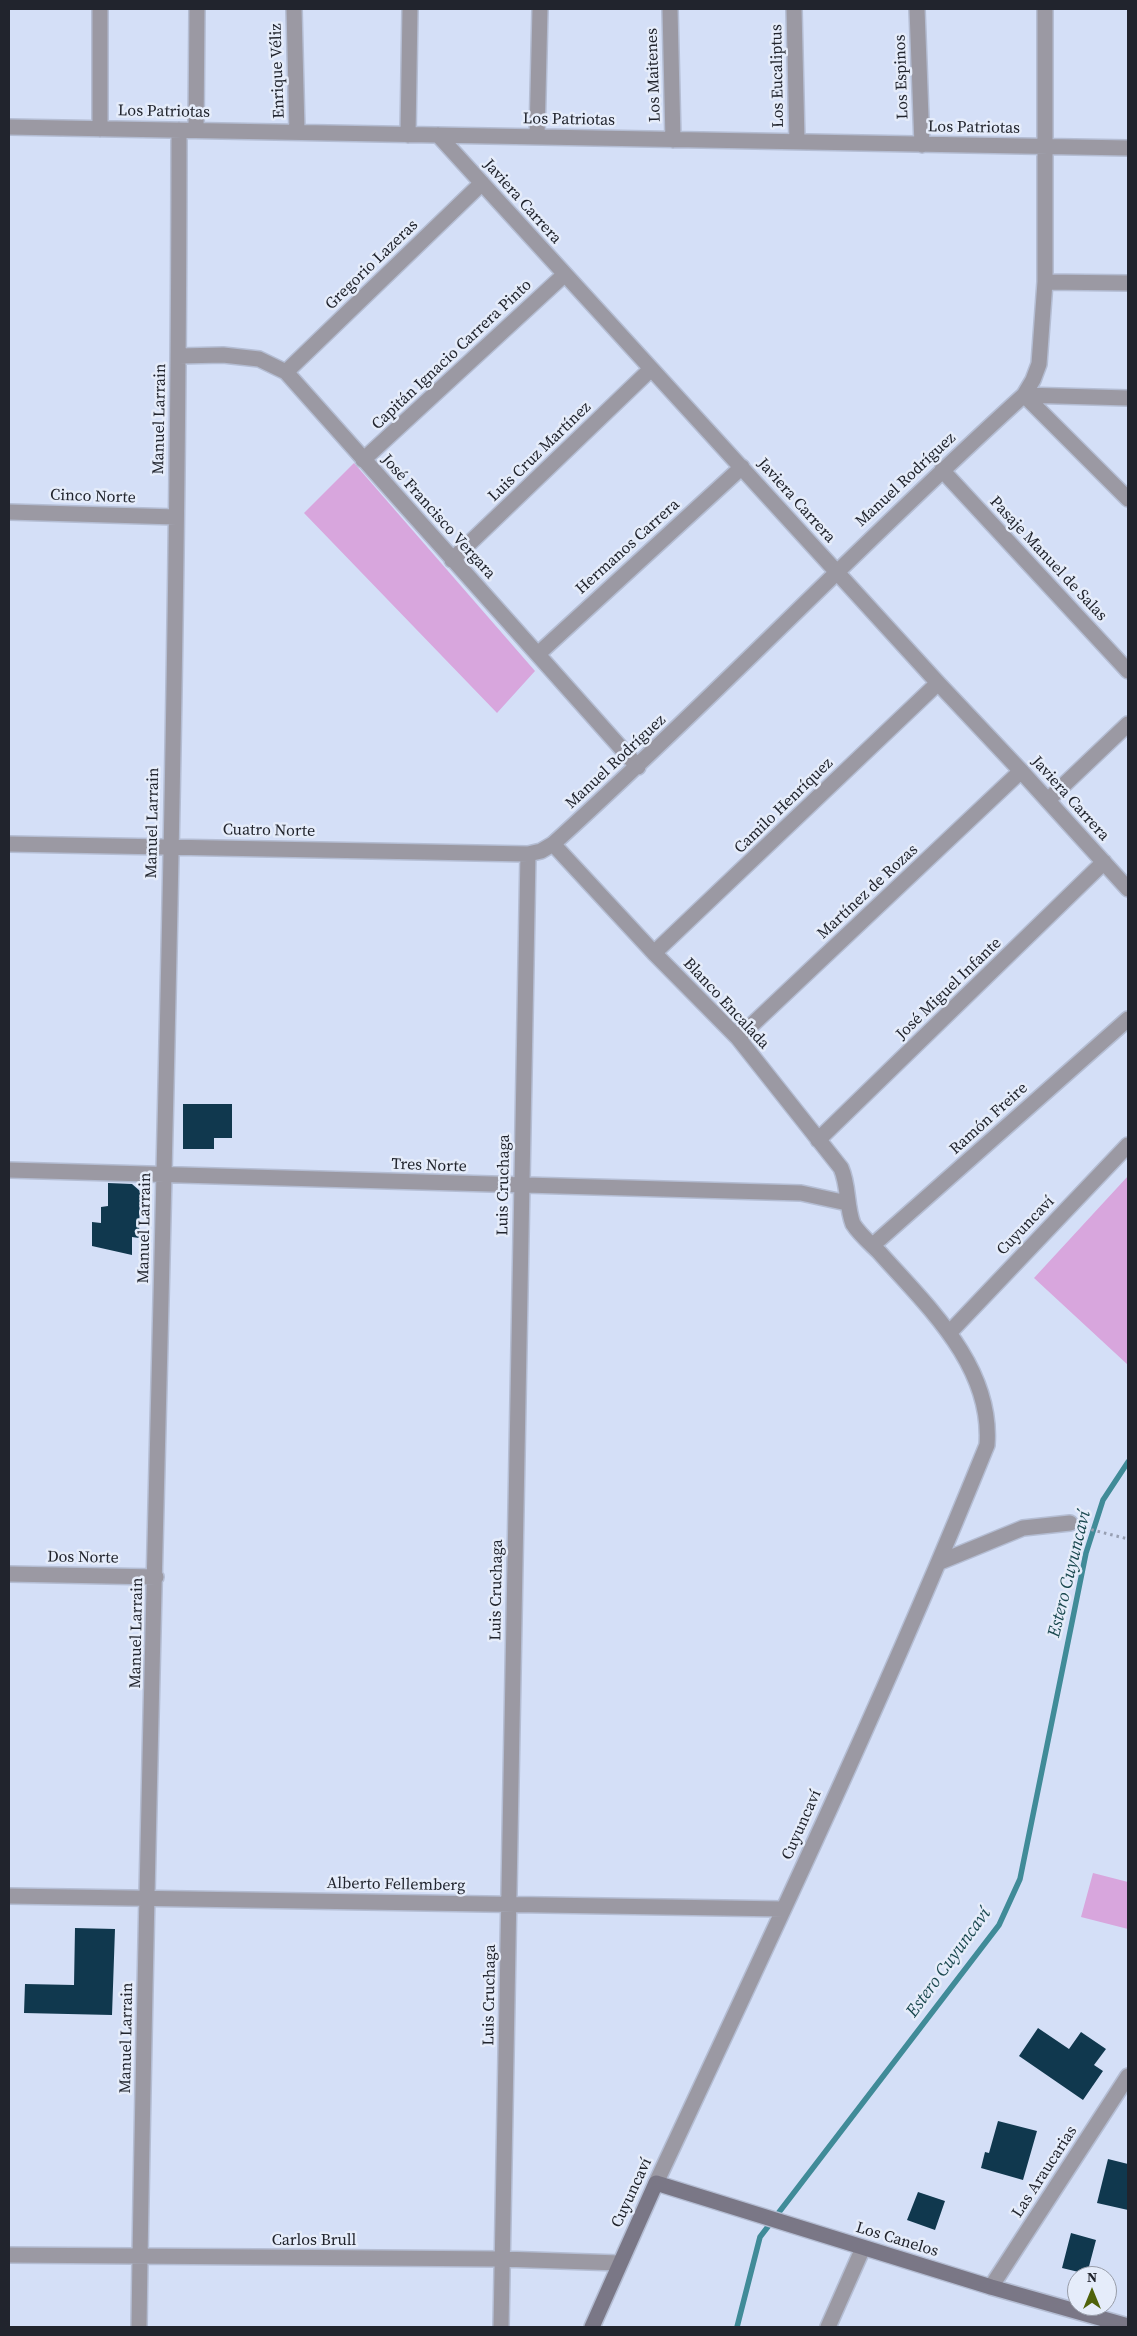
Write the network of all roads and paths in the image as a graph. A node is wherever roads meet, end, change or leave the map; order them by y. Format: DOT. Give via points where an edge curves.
graph roads {
  1 [pos="100,9"];
  2 [pos="197,9"];
  3 [pos="294,9"];
  4 [pos="410,9"];
  5 [pos="540,9"];
  6 [pos="670,9"];
  7 [pos="794,9"];
  8 [pos="917,9"];
  9 [pos="1045,9"];
  10 [pos="9,127"];
  11 [pos="100,128"];
  12 [pos="178,130"];
  13 [pos="196,130"];
  14 [pos="297,132"];
  15 [pos="408,134"];
  16 [pos="438,135"];
  17 [pos="537,137"];
  18 [pos="674,140"];
  19 [pos="797,142"];
  20 [pos="922,144"];
  21 [pos="1044,147"];
  22 [pos="1128,148"];
  23 [pos="482,184"];
  24 [pos="564,275"];
  25 [pos="1045,282"];
  26 [pos="1128,282"];
  27 [pos="178,356"];
  28 [pos="651,369"];
  29 [pos="286,372"];
  30 [pos="1024,395"];
  31 [pos="1128,398"];
  32 [pos="363,460"];
  33 [pos="742,467"];
  34 [pos="942,470"];
  35 [pos="1128,499"];
  36 [pos="9,512"];
  37 [pos="176,517"];
  38 [pos="452,560"];
  39 [pos="836,572"];
  40 [pos="538,654"];
  41 [pos="1128,671"];
  42 [pos="938,683"];
  43 [pos="1128,724"];
  44 [pos="638,767"];
  45 [pos="1021,770"];
  46 [pos="1048,800"];
  47 [pos="9,844"];
  48 [pos="553,844"];
  49 [pos="171,846"];
  50 [pos="528,854"];
  51 [pos="1104,862"];
  52 [pos="1128,889"];
  53 [pos="654,953"];
  54 [pos="1128,1019"];
  55 [pos="738,1038"];
  56 [pos="818,1140"];
  57 [pos="1128,1145"];
  58 [pos="9,1170"];
  59 [pos="163,1175"];
  60 [pos="521,1186"];
  61 [pos="847,1203"];
  62 [pos="873,1246"];
  63 [pos="950,1332"];
  64 [pos="1070,1523"];
  65 [pos="1128,1539"];
  66 [pos="940,1562"];
  67 [pos="9,1574"];
  68 [pos="156,1577"];
  69 [pos="9,1896"];
  70 [pos="147,1898"];
  71 [pos="509,1904"];
  72 [pos="783,1909"];
  73 [pos="1128,2076"];
  74 [pos="656,2183"];
  75 [pos="863,2248"];
  76 [pos="9,2255"];
  77 [pos="140,2258"];
  78 [pos="502,2259"];
  79 [pos="619,2263"];
  80 [pos="991,2287"];
  81 [pos="1128,2326"];
  82 [pos="139,2327"];
  83 [pos="501,2327"];
  84 [pos="592,2327"];
  85 [pos="828,2327"];
  1 -- 11 [label="street"];
  2 -- 13 [label="street"];
  3 -- 14 [label="street, Enrique Véliz"];
  4 -- 15 [label="street"];
  5 -- 17 [label="street"];
  6 -- 18 [label="street, Los Maitenes"];
  7 -- 19 [label="street, Los Eucaliptus"];
  8 -- 20 [label="street, Los Espinos"];
  9 -- 21 [label="street, Manuel Rodríguez"];
  10 -- 11 [label="street, Los Patriotas"];
  11 -- 12 [label="street, Los Patriotas"];
  12 -- 13 [label="street, Los Patriotas"];
  12 -- 27 [label="street, Manuel Larrain"];
  13 -- 14 [label="street, Los Patriotas"];
  14 -- 15 [label="street, Los Patriotas"];
  15 -- 16 [label="street, Los Patriotas"];
  16 -- 17 [label="street, Los Patriotas"];
  16 -- 23 [label="street, Javiera Carrera"];
  17 -- 18 [label="street, Los Patriotas"];
  18 -- 19 [label="street, Los Patriotas"];
  19 -- 20 [label="street, Los Patriotas"];
  20 -- 21 [label="street, Los Patriotas"];
  21 -- 22 [label="street, Los Patriotas"];
  21 -- 25 [label="street, Manuel Rodríguez"];
  23 -- 24 [label="street, Javiera Carrera"];
  23 -- 29 [label="street, Gregorio Lazeras"];
  24 -- 28 [label="street, Javiera Carrera"];
  24 -- 32 [label="street, Capitán Ignacio Carrera Pinto"];
  25 -- 26 [label="street"];
  25 -- 30 [label="street, Manuel Rodríguez" via="1039,364"];
  27 -- 29 [label="street, José Francisco Vergara" via="223,355 259,359"];
  27 -- 37 [label="street, Manuel Larrain"];
  28 -- 33 [label="street, Javiera Carrera"];
  28 -- 38 [label="street, Luis Cruz Martínez"];
  29 -- 32 [label="street, José Francisco Vergara"];
  30 -- 31 [label="street"];
  30 -- 34 [label="street, Manuel Rodríguez"];
  30 -- 35 [label="street"];
  32 -- 38 [label="street, José Francisco Vergara"];
  33 -- 39 [label="street, Javiera Carrera"];
  33 -- 40 [label="street, Hermanos Carrera"];
  34 -- 39 [label="street, Manuel Rodríguez"];
  34 -- 41 [label="street, Pasaje Manuel de Salas"];
  36 -- 37 [label="street, Cinco Norte"];
  37 -- 49 [label="street, Manuel Larrain"];
  38 -- 40 [label="street, José Francisco Vergara"];
  39 -- 42 [label="street, Javiera Carrera"];
  39 -- 44 [label="street, Manuel Rodríguez"];
  40 -- 44 [label="street, José Francisco Vergara"];
  42 -- 45 [label="street, Javiera Carrera"];
  42 -- 53 [label="street, Camilo Henríquez"];
  43 -- 46 [label="street"];
  44 -- 48 [label="street, Manuel Rodríguez"];
  45 -- 46 [label="street, Javiera Carrera"];
  45 -- 55 [label="street, Martínez de Rozas"];
  46 -- 51 [label="street, Javiera Carrera"];
  47 -- 49 [label="street, Cuatro Norte"];
  48 -- 50 [label="street, Manuel Rodríguez"];
  48 -- 53 [label="street, Blanco Encalada"];
  49 -- 50 [label="street, Cuatro Norte"];
  49 -- 59 [label="street, Manuel Larrain"];
  50 -- 60 [label="street, Luis Cruchaga"];
  51 -- 52 [label="street, Javiera Carrera"];
  51 -- 56 [label="street, José Miguel Infante"];
  53 -- 55 [label="street, Blanco Encalada"];
  54 -- 62 [label="street, Ramón Freire"];
  55 -- 56 [label="street, Blanco Encalada"];
  56 -- 61 [label="street, Blanco Encalada" via="841,1168 847,1186"];
  57 -- 63 [label="street, Cuyuncaví"];
  58 -- 59 [label="street, Tres Norte"];
  59 -- 60 [label="street, Tres Norte"];
  59 -- 68 [label="street, Manuel Larrain"];
  60 -- 61 [label="street, Tres Norte" via="801,1194"];
  60 -- 71 [label="street, Luis Cruchaga"];
  61 -- 62 [label="street, Cuyuncaví" via="853,1224"];
  62 -- 63 [label="street, Cuyuncaví"];
  63 -- 66 [label="street, Cuyuncaví" via="981,1396 988,1445"];
  64 -- 65 [label="path"];
  64 -- 66 [label="street" via="1023,1528"];
  66 -- 72 [label="street, Cuyuncaví"];
  67 -- 68 [label="street, Dos Norte"];
  68 -- 70 [label="street, Manuel Larrain"];
  69 -- 70 [label="street, Alberto Fellemberg"];
  70 -- 71 [label="street, Alberto Fellemberg"];
  70 -- 77 [label="street, Manuel Larrain"];
  71 -- 72 [label="street, Alberto Fellemberg"];
  71 -- 78 [label="street, Luis Cruchaga"];
  72 -- 74 [label="street, Cuyuncaví"];
  73 -- 80 [label="street, Las Araucarias"];
  74 -- 75 [label="street, Los Canelos"];
  74 -- 79 [label="street, Cuyuncaví"];
  75 -- 80 [label="street, Los Canelos"];
  75 -- 85 [label="street"];
  76 -- 77 [label="street, Carlos Brull"];
  77 -- 78 [label="street, Carlos Brull"];
  77 -- 82 [label="street, Manuel Larrain"];
  78 -- 79 [label="street, Carlos Brull"];
  78 -- 83 [label="street, Luis Cruchaga"];
  79 -- 84 [label="street, Cuyuncaví"];
  80 -- 81 [label="street, Los Canelos"];
}
